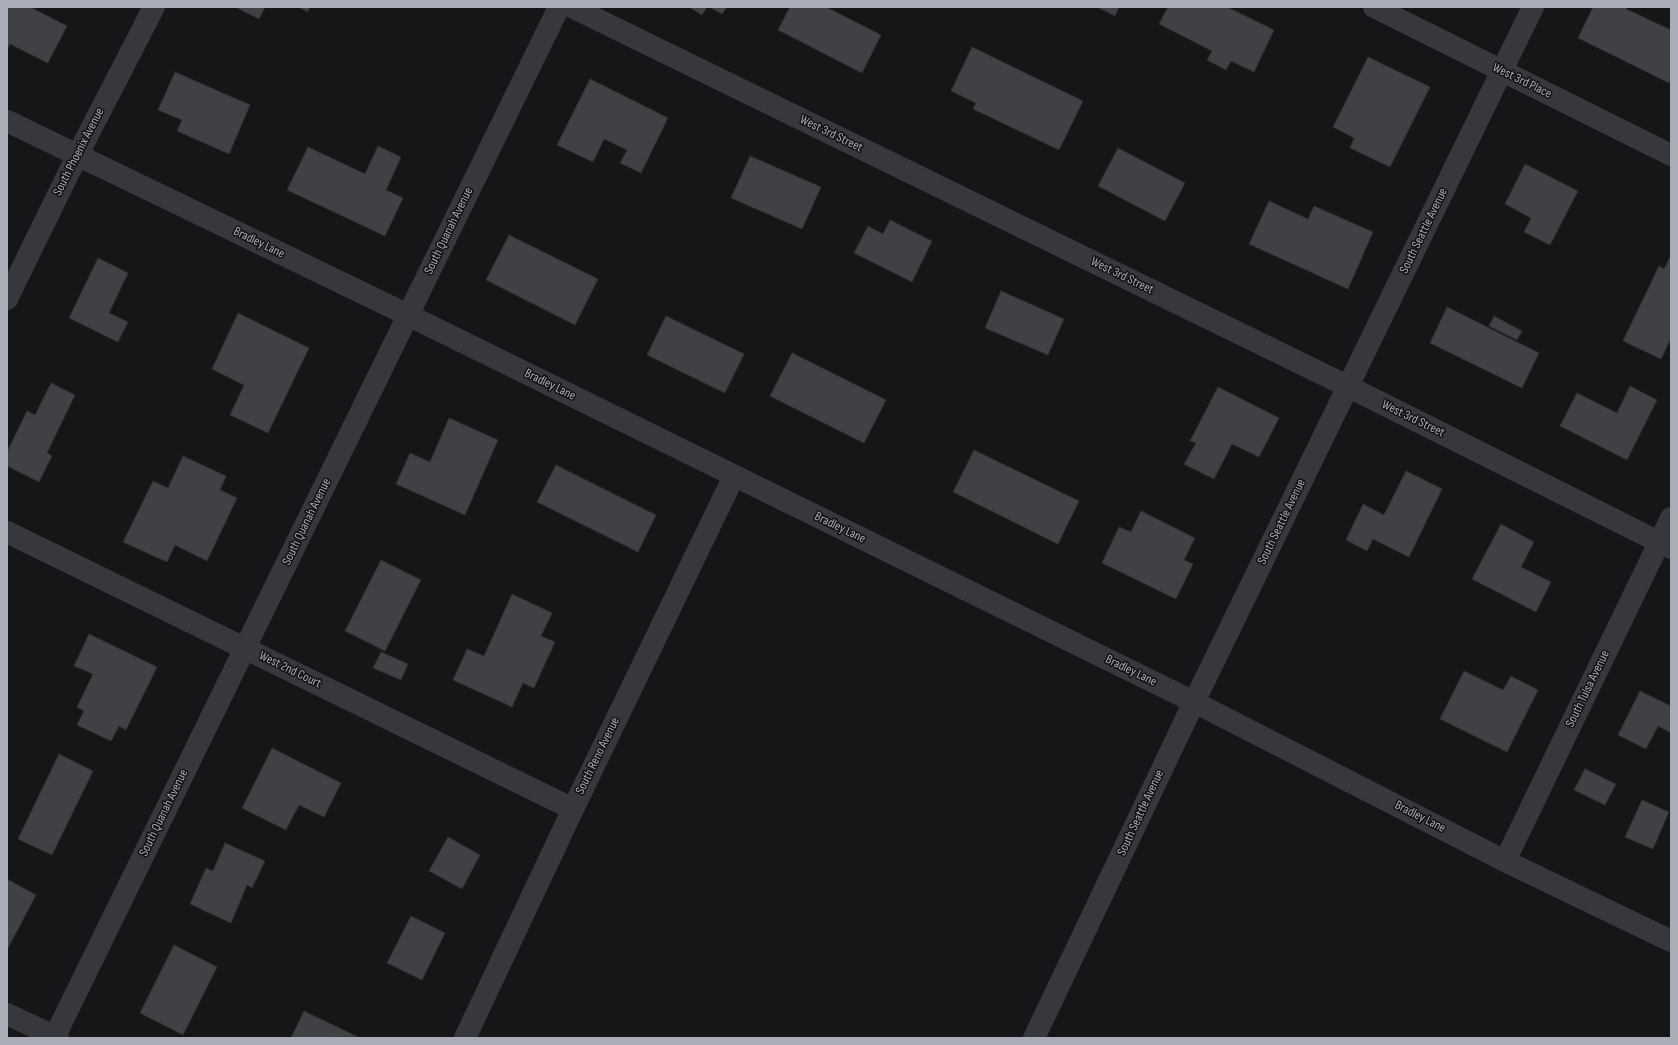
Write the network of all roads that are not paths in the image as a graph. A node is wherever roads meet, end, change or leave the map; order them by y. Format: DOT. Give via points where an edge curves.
graph roads {
  1 [pos="154,7"];
  2 [pos="559,7"];
  3 [pos="572,7"];
  4 [pos="1374,7"];
  5 [pos="1533,7"];
  6 [pos="1502,71"];
  7 [pos="7,121"];
  8 [pos="1671,155"];
  9 [pos="77,156"];
  10 [pos="7,299"];
  11 [pos="408,315"];
  12 [pos="1349,387"];
  13 [pos="734,476"];
  14 [pos="1671,518"];
  15 [pos="7,532"];
  16 [pos="1665,545"];
  17 [pos="245,648"];
  18 [pos="1194,702"];
  19 [pos="573,809"];
  20 [pos="1506,861"];
  21 [pos="1671,941"];
  22 [pos="7,1014"];
  23 [pos="56,1037"];
  24 [pos="465,1038"];
  25 [pos="1034,1038"];
  1 -- 9 [label="street, South Phoenix Avenue"];
  2 -- 11 [label="street, South Quanah Avenue"];
  3 -- 12 [label="street, West 3rd Street"];
  4 -- 6 [label="street, West 3rd Place"];
  5 -- 6 [label="street, South Seattle Avenue"];
  6 -- 8 [label="street, West 3rd Place"];
  6 -- 12 [label="street, South Seattle Avenue"];
  7 -- 9 [label="street, Bradley Lane"];
  9 -- 10 [label="street, South Phoenix Avenue"];
  9 -- 11 [label="street, Bradley Lane"];
  11 -- 13 [label="street, Bradley Lane"];
  11 -- 17 [label="street, South Quanah Avenue"];
  12 -- 16 [label="street, West 3rd Street"];
  12 -- 18 [label="street, South Seattle Avenue"];
  13 -- 18 [label="street, Bradley Lane"];
  13 -- 19 [label="street, South Reno Avenue"];
  14 -- 16 [label="street, South Tulsa Avenue"];
  15 -- 17 [label="street, West 2nd Court"];
  16 -- 20 [label="street, South Tulsa Avenue"];
  17 -- 19 [label="street, West 2nd Court"];
  17 -- 23 [label="street, South Quanah Avenue"];
  18 -- 20 [label="street, Bradley Lane"];
  18 -- 25 [label="street, South Seattle Avenue"];
  19 -- 24 [label="street, South Reno Avenue"];
  20 -- 21 [label="street, Bradley Lane"];
  22 -- 23 [label="street"];
}
